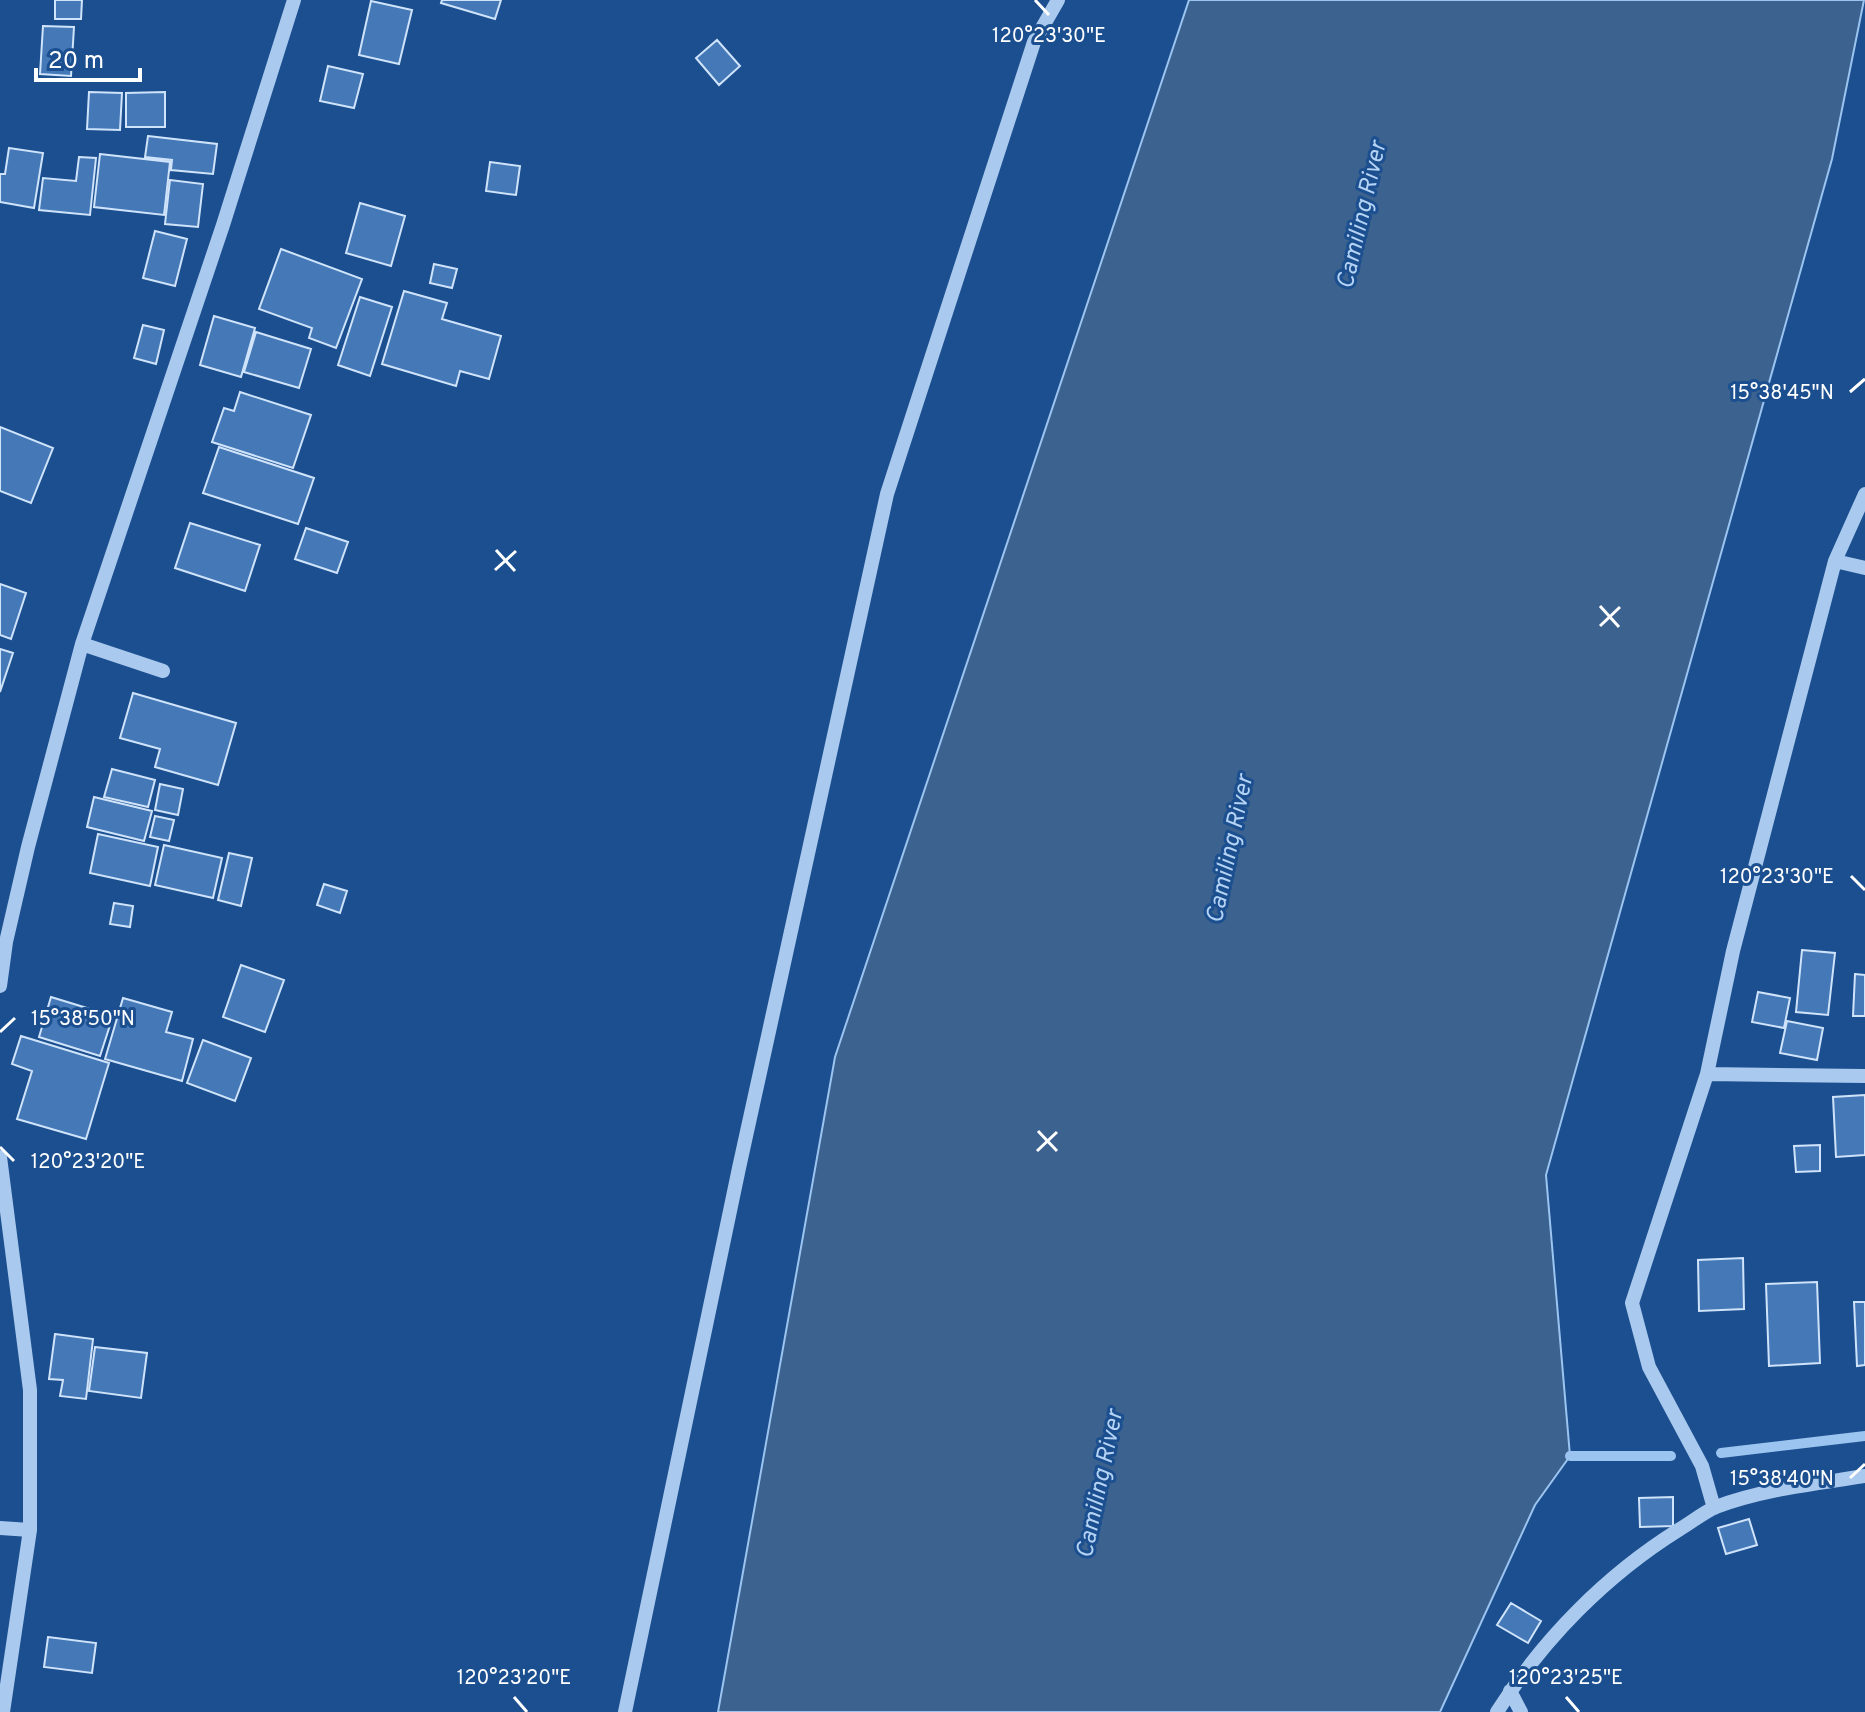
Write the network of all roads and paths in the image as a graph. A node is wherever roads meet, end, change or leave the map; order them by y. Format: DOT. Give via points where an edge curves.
graph roads {
  1 [pos="294,0"];
  2 [pos="1058,0"];
  3 [pos="1865,494"];
  4 [pos="1835,561"];
  5 [pos="1865,568"];
  6 [pos="82,644"];
  7 [pos="163,671"];
  8 [pos="0,986"];
  9 [pos="1707,1074"];
  10 [pos="1865,1076"];
  11 [pos="0,1157"];
  12 [pos="4,1223"];
  13 [pos="1865,1476"];
  14 [pos="1714,1508"];
  15 [pos="0,1528"];
  16 [pos="30,1530"];
  17 [pos="1510,1691"];
  18 [pos="3,1712"];
  19 [pos="625,1712"];
  20 [pos="1497,1712"];
  21 [pos="1521,1712"];
  1 -- 6 [label="street"];
  2 -- 19 [label="street" via="1034,42 887,494"];
  3 -- 4 [label="street"];
  4 -- 5 [label="street"];
  4 -- 9 [label="street" via="1733,951"];
  6 -- 7 [label="street"];
  6 -- 8 [label="street" via="28,847"];
  9 -- 10 [label="street"];
  9 -- 14 [label="street" via="1632,1303 1649,1367 1702,1466"];
  11 -- 12 [label="street"];
  12 -- 16 [label="street" via="30,1390"];
  13 -- 14 [label="street" via="1765,1492"];
  14 -- 17 [label="street" via="1605,1583"];
  15 -- 16 [label="street"];
  16 -- 18 [label="street"];
  17 -- 20 [label="street"];
  17 -- 21 [label="street"];
}
